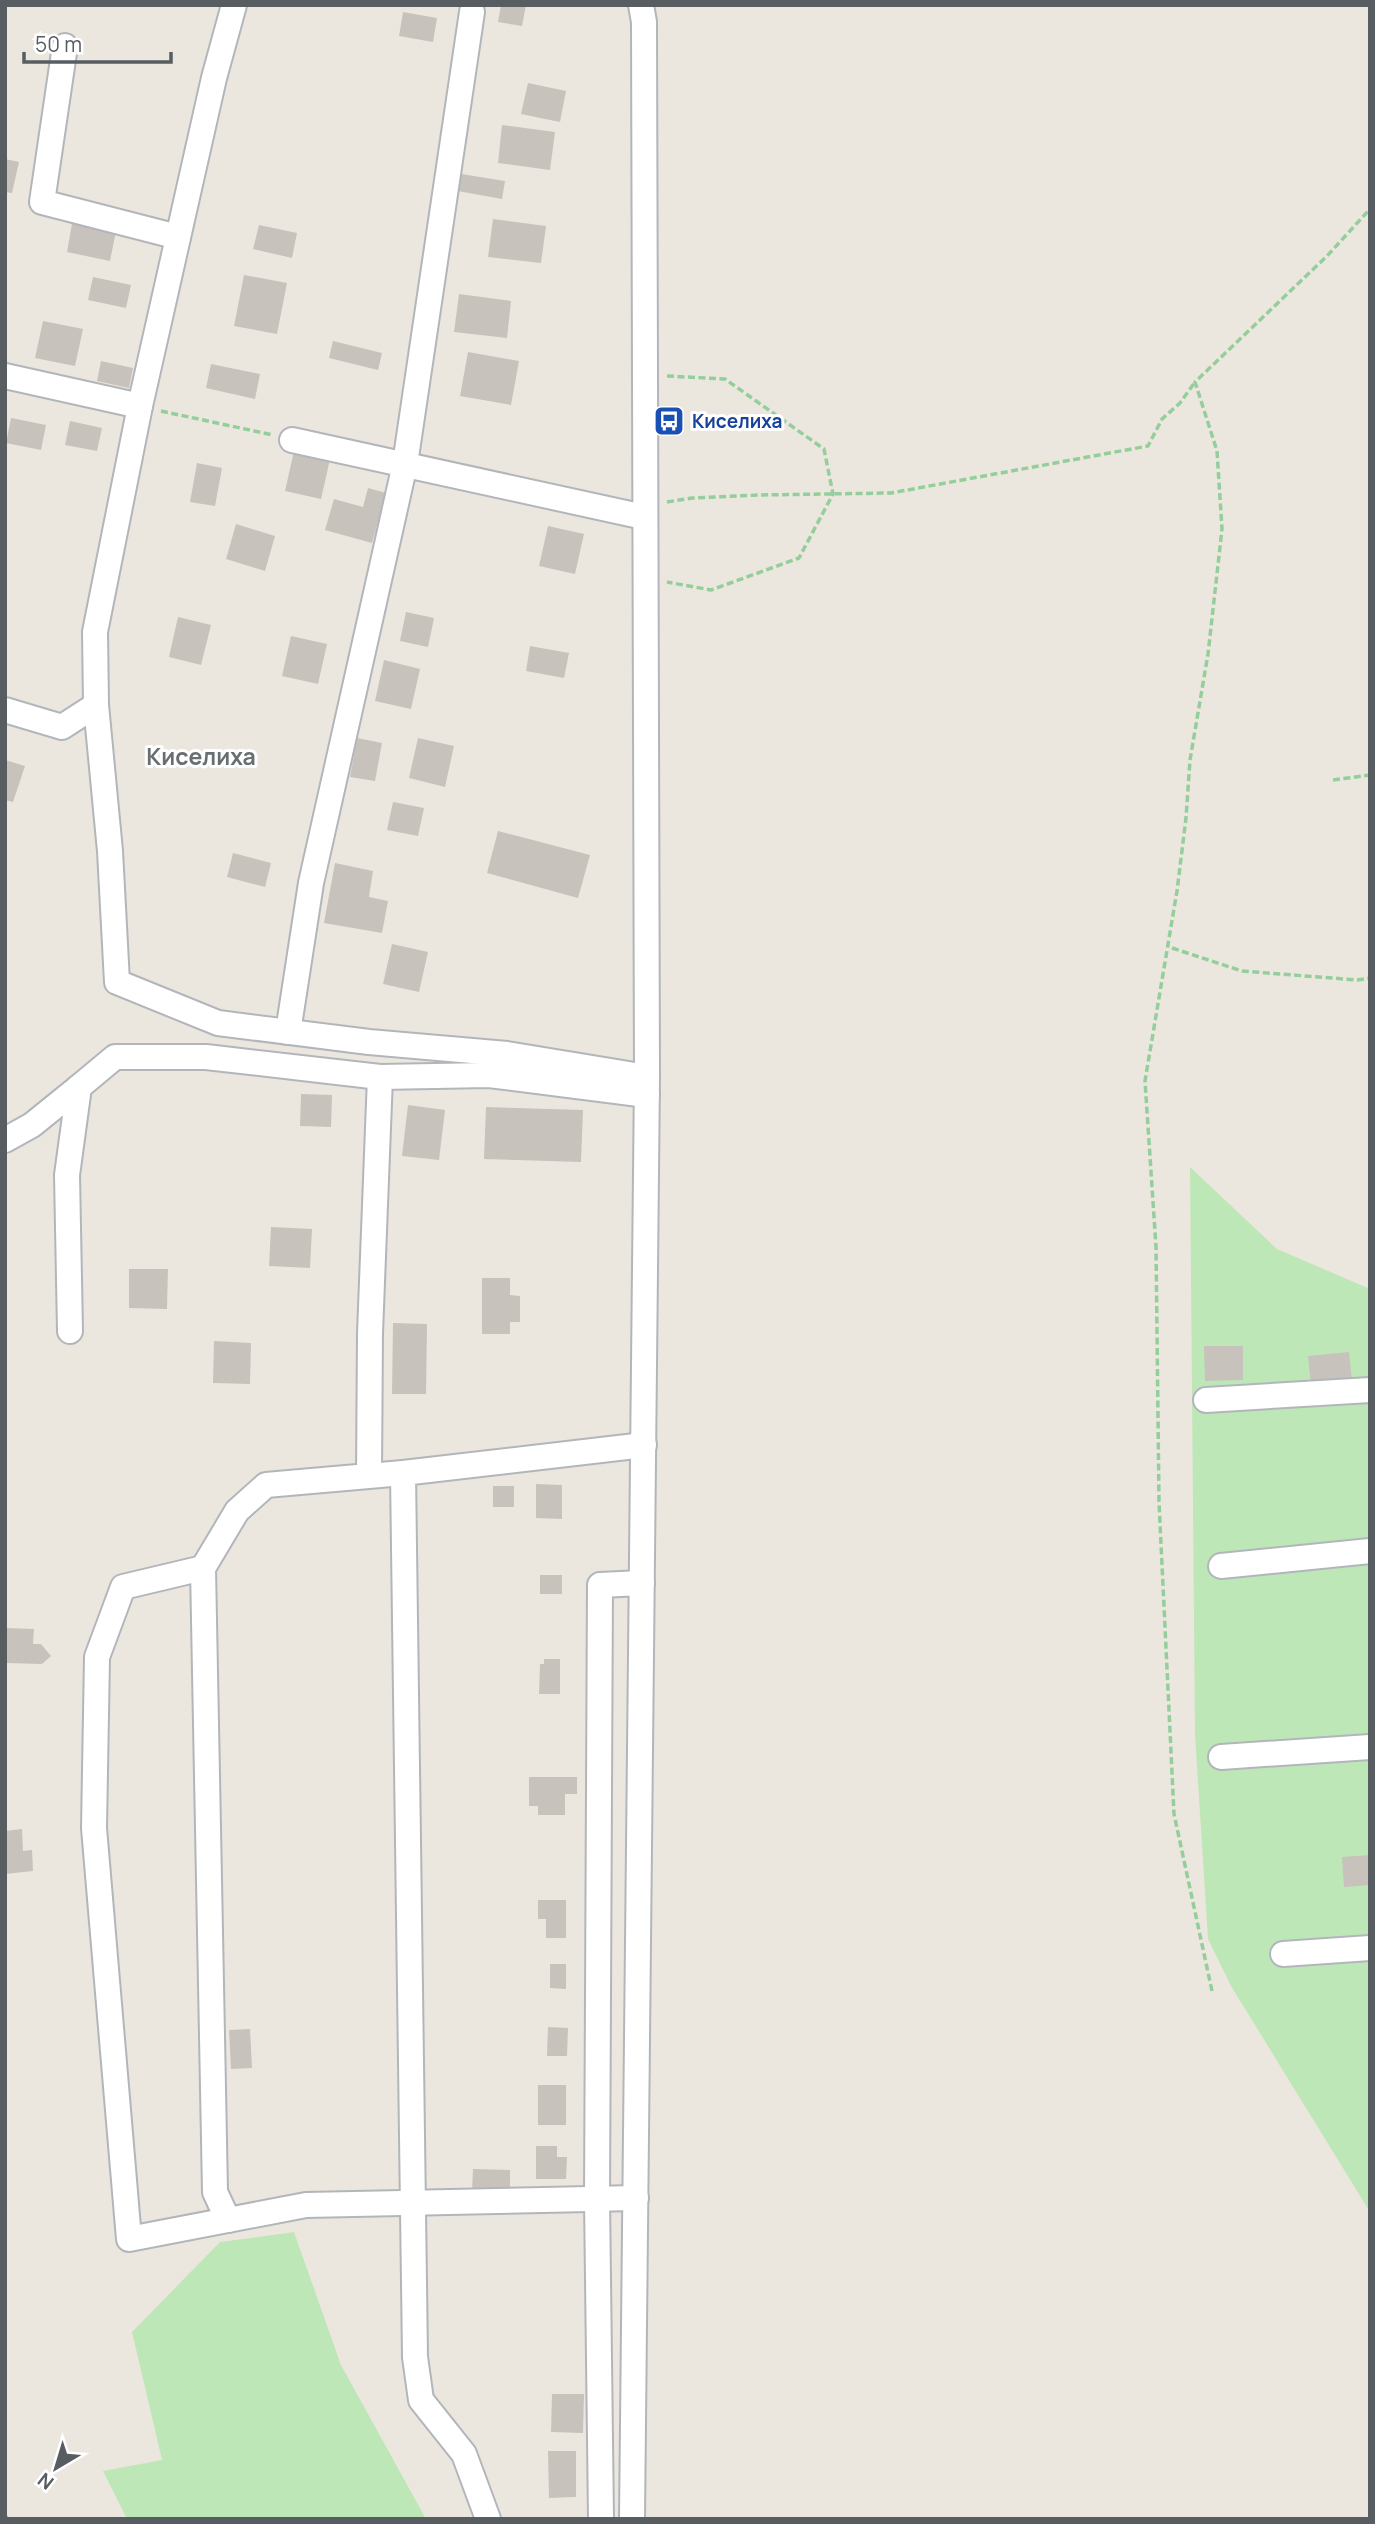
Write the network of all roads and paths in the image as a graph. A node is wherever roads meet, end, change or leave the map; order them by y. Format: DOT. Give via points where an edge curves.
graph roads {
  1 [pos="234,5"];
  2 [pos="641,5"];
  3 [pos="472,12"];
  4 [pos="65,46"];
  5 [pos="1370,209"];
  6 [pos="178,237"];
  7 [pos="643,374"];
  8 [pos="5,376"];
  9 [pos="1195,382"];
  10 [pos="140,406"];
  11 [pos="292,439"];
  12 [pos="405,464"];
  13 [pos="833,494"];
  14 [pos="644,512"];
  15 [pos="644,578"];
  16 [pos="96,705"];
  17 [pos="5,710"];
  18 [pos="1370,775"];
  19 [pos="1333,780"];
  20 [pos="1170,947"];
  21 [pos="1370,978"];
  22 [pos="288,1032"];
  23 [pos="380,1077"];
  24 [pos="647,1086"];
  25 [pos="79,1087"];
  26 [pos="5,1140"];
  27 [pos="70,1331"];
  28 [pos="1370,1390"];
  29 [pos="1206,1400"];
  30 [pos="643,1444"];
  31 [pos="403,1473"];
  32 [pos="369,1475"];
  33 [pos="1370,1551"];
  34 [pos="1221,1566"];
  35 [pos="203,1568"];
  36 [pos="642,1583"];
  37 [pos="1370,1747"];
  38 [pos="1221,1757"];
  39 [pos="1370,1948"];
  40 [pos="1283,1954"];
  41 [pos="1212,1991"];
  42 [pos="636,2198"];
  43 [pos="597,2199"];
  44 [pos="413,2203"];
  45 [pos="228,2220"];
  46 [pos="488,2519"];
  47 [pos="601,2519"];
  48 [pos="632,2519"];
  1 -- 6 [label="street"];
  2 -- 7 [label="street"];
  3 -- 12 [label="street"];
  4 -- 6 [label="street" via="42,202"];
  5 -- 9 [label="path"];
  6 -- 10 [label="street"];
  7 -- 13 [label="path" via="725,379 824,449"];
  7 -- 14 [label="street"];
  8 -- 10 [label="street"];
  9 -- 13 [label="path" via="1162,419 1148,446 891,493"];
  9 -- 20 [label="path" via="1217,451 1222,529"];
  10 -- 11 [label="path"];
  10 -- 16 [label="street" via="95,632"];
  11 -- 12 [label="street"];
  12 -- 14 [label="street"];
  12 -- 22 [label="street" via="311,883"];
  13 -- 14 [label="path" via="692,498"];
  13 -- 15 [label="path" via="799,558 711,590"];
  14 -- 15 [label="street"];
  15 -- 24 [label="street"];
  16 -- 17 [label="street" via="62,727"];
  16 -- 22 [label="street" via="117,982 218,1023"];
  18 -- 19 [label="path"];
  20 -- 21 [label="path" via="1241,971"];
  20 -- 41 [label="path" via="1145,1081 1156,1247 1159,1502 1174,1814"];
  22 -- 24 [label="street" via="508,1054"];
  23 -- 24 [label="street" via="489,1076"];
  23 -- 25 [label="street" via="206,1057 115,1057"];
  23 -- 32 [label="street"];
  24 -- 30 [label="street"];
  25 -- 26 [label="street" via="32,1125"];
  25 -- 27 [label="street" via="67,1175"];
  28 -- 29 [label="street"];
  30 -- 31 [label="street"];
  30 -- 36 [label="street"];
  31 -- 32 [label="street"];
  31 -- 44 [label="street"];
  32 -- 35 [label="street" via="266,1485 237,1511"];
  33 -- 34 [label="street"];
  35 -- 45 [label="street" via="215,2192"];
  35 -- 45 [label="street" via="123,1587 97,1657 94,1828 129,2239"];
  36 -- 42 [label="street"];
  36 -- 43 [label="street" via="600,1585"];
  37 -- 38 [label="street"];
  39 -- 40 [label="street"];
  42 -- 43 [label="street"];
  42 -- 48 [label="street"];
  43 -- 44 [label="street"];
  43 -- 47 [label="street"];
  44 -- 45 [label="street" via="306,2205"];
  44 -- 46 [label="street" via="415,2357 421,2400 464,2454"];
}
